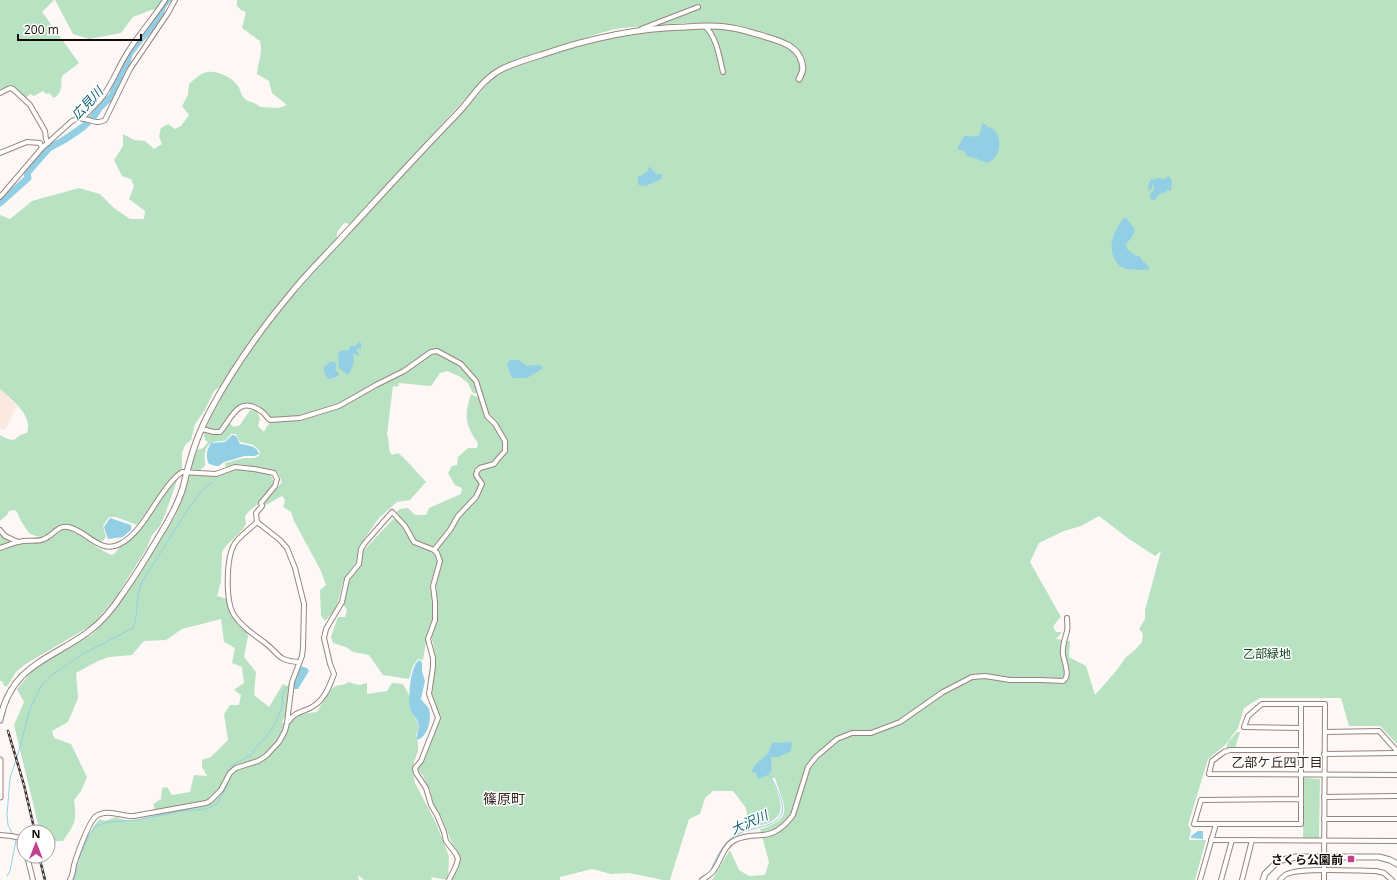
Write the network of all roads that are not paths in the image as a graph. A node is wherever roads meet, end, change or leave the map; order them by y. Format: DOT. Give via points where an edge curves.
graph roads {
  1 [pos="165,0"];
  2 [pos="175,0"];
  3 [pos="698,7"];
  4 [pos="705,26"];
  5 [pos="639,30"];
  6 [pos="723,72"];
  7 [pos="799,79"];
  8 [pos="0,93"];
  9 [pos="83,118"];
  10 [pos="48,143"];
  11 [pos="42,148"];
  12 [pos="0,153"];
  13 [pos="0,198"];
  14 [pos="202,429"];
  15 [pos="186,473"];
  16 [pos="258,522"];
  17 [pos="0,530"];
  18 [pos="18,542"];
  19 [pos="0,548"];
  20 [pos="434,550"];
  21 [pos="1067,618"];
  22 [pos="300,662"];
  23 [pos="1301,704"];
  24 [pos="0,720"];
  25 [pos="287,723"];
  26 [pos="1301,728"];
  27 [pos="1325,732"];
  28 [pos="1301,750"];
  29 [pos="1397,752"];
  30 [pos="1324,754"];
  31 [pos="0,760"];
  32 [pos="1301,775"];
  33 [pos="1324,775"];
  34 [pos="1397,775"];
  35 [pos="1397,796"];
  36 [pos="0,797"];
  37 [pos="1324,797"];
  38 [pos="1301,799"];
  39 [pos="1324,819"];
  40 [pos="1397,819"];
  41 [pos="1216,824"];
  42 [pos="0,835"];
  43 [pos="16,837"];
  44 [pos="1212,840"];
  45 [pos="1232,840"];
  46 [pos="1252,840"];
  47 [pos="1324,841"];
  48 [pos="1397,841"];
  49 [pos="1321,856"];
  50 [pos="29,864"];
  51 [pos="1397,864"];
  52 [pos="1324,871"];
  53 [pos="32,880"];
  54 [pos="70,880"];
  55 [pos="449,880"];
  56 [pos="702,880"];
  57 [pos="1200,880"];
  58 [pos="1221,880"];
  59 [pos="1242,880"];
  60 [pos="1263,880"];
  61 [pos="1280,880"];
  62 [pos="1324,880"];
  63 [pos="1392,880"];
  1 -- 9 [label="street" via="128,52 102,97"];
  2 -- 9 [label="street" via="130,69 106,118 101,122"];
  3 -- 5 [label="street"];
  4 -- 5 [label="street"];
  4 -- 6 [label="street" via="716,42"];
  4 -- 7 [label="street" via="734,28 783,43 794,49 802,60 803,71"];
  5 -- 14 [label="street" via="586,40 556,49 500,70 480,87 459,113 293,290 233,370"];
  8 -- 10 [label="street" via="10,88 28,102 46,131"];
  9 -- 10 [label="street" via="72,121"];
  10 -- 11 [label="street"];
  11 -- 12 [label="street" via="40,144 27,142"];
  11 -- 13 [label="street"];
  14 -- 15 [label="street"];
  14 -- 20 [label="street" via="220,432 236,410 247,405 261,411 270,420 300,418 321,412 339,406 404,371 431,352 437,351 461,364 476,381 487,416 505,441 505,451 494,464 477,471 476,475 482,484 476,497 458,516"];
  15 -- 16 [label="street" via="216,474 235,467 274,473 277,482 256,513"];
  15 -- 18 [label="street" via="182,472 174,478 140,526 119,545 103,546 72,528 65,527 43,540"];
  15 -- 24 [label="street" via="182,494 175,509 118,601 85,634 29,669 12,688"];
  16 -- 22 [label="street" via="283,543 295,568 304,604 303,648"];
  16 -- 22 [label="street" via="239,538 232,549 228,575 228,600 231,610 242,625 280,658 289,662"];
  17 -- 18 [label="street" via="5,536"];
  18 -- 19 [label="street"];
  20 -- 25 [label="street" via="414,542 403,523 392,512 387,516 364,544 359,564 347,579 342,602 326,629 324,638 334,674 327,692 317,704 294,715"];
  20 -- 55 [label="street" via="440,561 433,586 435,620 428,639 433,658 429,694 438,718 421,761 415,768 424,783 446,841 458,859"];
  21 -- 56 [label="street" via="1063,644 1065,680 972,677 943,692 900,722 871,733 852,733 837,739 808,767 793,815 788,822 779,830 764,835 746,836 732,842 714,871"];
  22 -- 25 [label="street" via="292,682"];
  23 -- 26 [label="street"];
  23 -- 26 [label="street" via="1262,704 1248,716 1244,727"];
  23 -- 27 [label="street" via="1325,704"];
  25 -- 54 [label="street" via="281,739 266,756 236,768 230,773 221,790 206,803 134,816 114,813 98,815 88,830"];
  26 -- 28 [label="street"];
  27 -- 29 [label="street" via="1379,731"];
  27 -- 30 [label="street"];
  28 -- 32 [label="street"];
  28 -- 32 [label="street" via="1230,750 1212,761 1209,774"];
  29 -- 30 [label="street"];
  30 -- 33 [label="street"];
  31 -- 36 [label="street"];
  32 -- 33 [label="street"];
  32 -- 38 [label="street"];
  33 -- 34 [label="street"];
  33 -- 37 [label="street"];
  35 -- 37 [label="street"];
  37 -- 39 [label="street"];
  38 -- 41 [label="street" via="1300,824"];
  38 -- 41 [label="street" via="1201,800 1194,824"];
  39 -- 40 [label="street"];
  39 -- 47 [label="street"];
  41 -- 44 [label="street"];
  42 -- 43 [label="street"];
  44 -- 45 [label="street"];
  44 -- 57 [label="street"];
  45 -- 46 [label="street"];
  45 -- 58 [label="street"];
  46 -- 47 [label="street"];
  46 -- 59 [label="street"];
  47 -- 48 [label="street"];
  47 -- 49 [label="street"];
  49 -- 51 [label="street" via="1379,857"];
  49 -- 52 [label="street"];
  49 -- 60 [label="street" via="1282,860 1272,866"];
  50 -- 53 [label="street"];
  52 -- 61 [label="street" via="1296,871"];
  52 -- 62 [label="street"];
  52 -- 63 [label="street" via="1384,873"];
}
